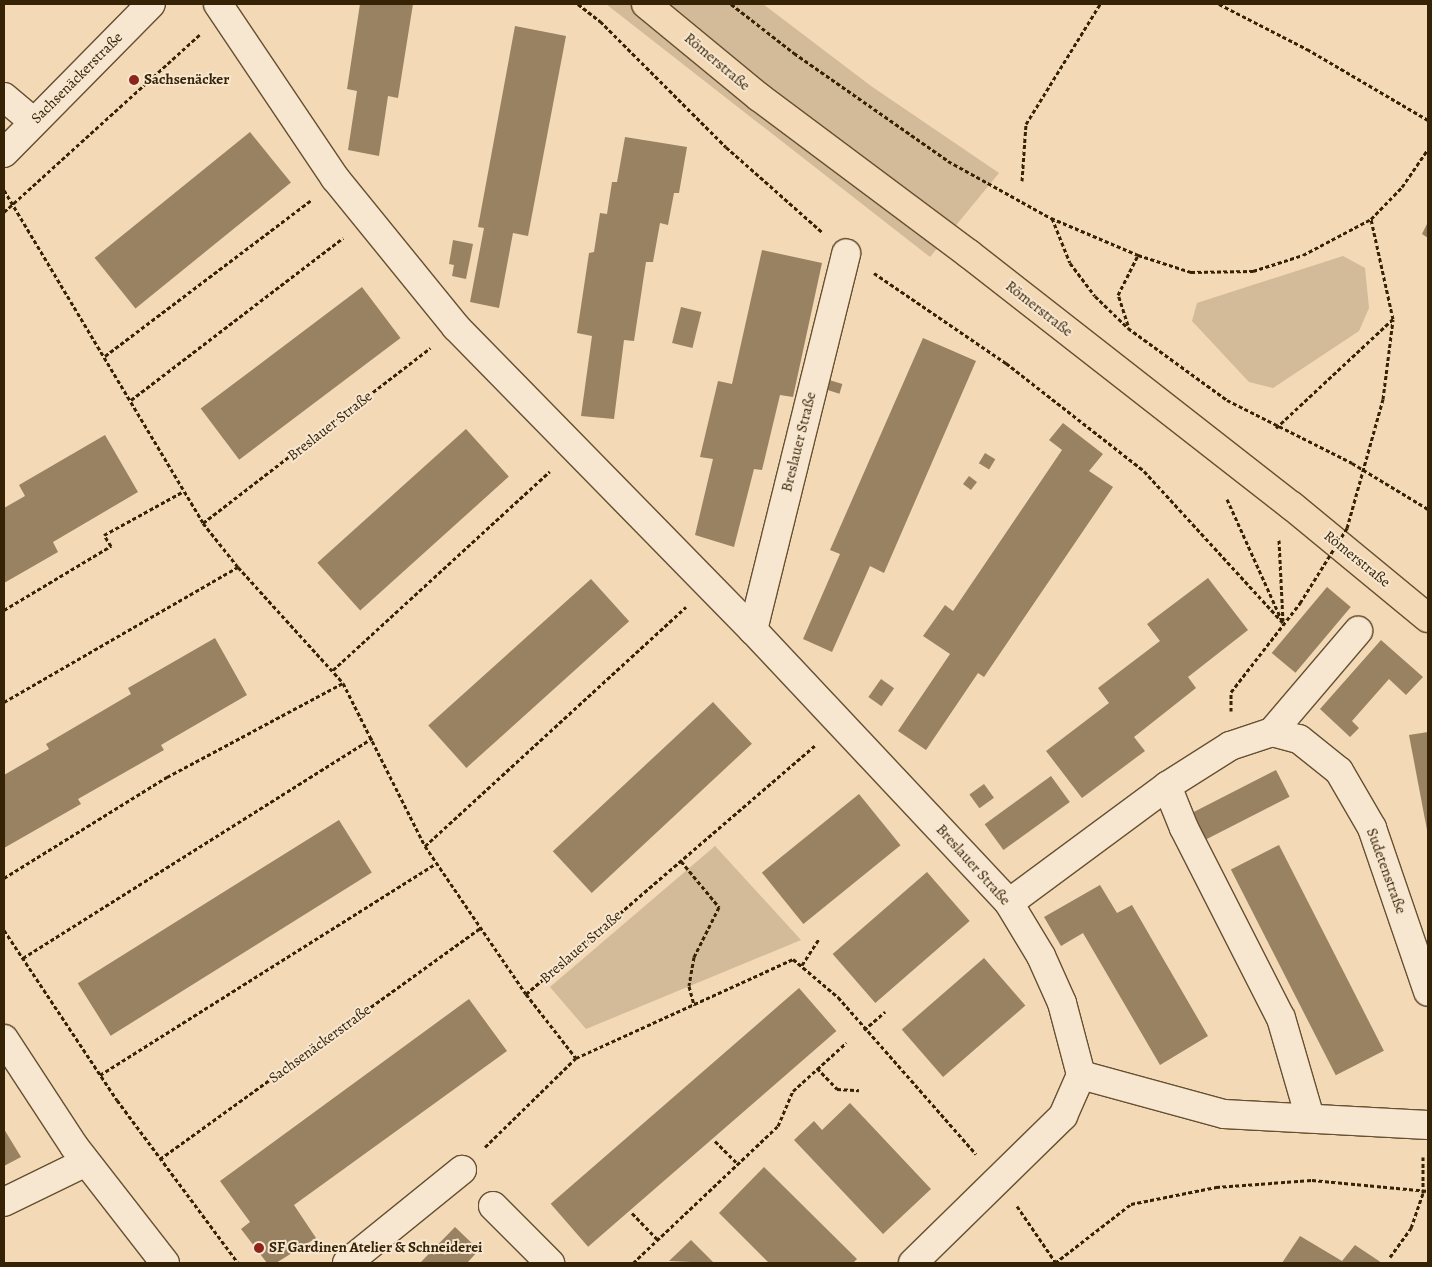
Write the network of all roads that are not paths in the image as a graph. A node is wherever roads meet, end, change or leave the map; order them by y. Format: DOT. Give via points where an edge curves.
graph roads {
  1 [pos="152,4"];
  2 [pos="646,4"];
  3 [pos="221,8"];
  4 [pos="4,97"];
  5 [pos="33,121"];
  6 [pos="4,153"];
  7 [pos="846,253"];
  8 [pos="1428,618"];
  9 [pos="753,630"];
  10 [pos="1358,631"];
  11 [pos="1272,732"];
  12 [pos="1167,786"];
  13 [pos="1009,903"];
  14 [pos="1428,992"];
  15 [pos="4,1039"];
  16 [pos="1081,1076"];
  17 [pos="1310,1118"];
  18 [pos="1425,1125"];
  19 [pos="86,1162"];
  20 [pos="462,1170"];
  21 [pos="4,1202"];
  22 [pos="493,1206"];
  23 [pos="165,1263"];
  24 [pos="347,1263"];
  25 [pos="550,1263"];
  26 [pos="914,1263"];
  1 -- 5 [label="street, Sachsenäckerstraße"];
  2 -- 8 [label="main road, Römerstraße" via="759,97 969,254 1292,506"];
  3 -- 9 [label="street, Breslauer Straße" via="336,178 456,327"];
  4 -- 5 [label="street"];
  5 -- 6 [label="street, Sachsenäckerstraße"];
  7 -- 9 [label="street, Breslauer Straße"];
  9 -- 13 [label="street, Breslauer Straße"];
  10 -- 11 [label="street"];
  11 -- 12 [label="street" via="1230,746"];
  11 -- 14 [label="street, Sudetenstraße" via="1299,739 1339,771 1372,828"];
  12 -- 13 [label="street"];
  12 -- 17 [label="street" via="1184,828 1281,1018"];
  13 -- 16 [label="street, Breslauer Straße" via="1041,956 1062,1003"];
  15 -- 19 [label="street"];
  16 -- 17 [label="street" via="1224,1114"];
  16 -- 26 [label="street" via="1063,1116"];
  17 -- 18 [label="street"];
  19 -- 21 [label="street"];
  19 -- 23 [label="street"];
  20 -- 24 [label="street"];
  22 -- 25 [label="street"];
}
